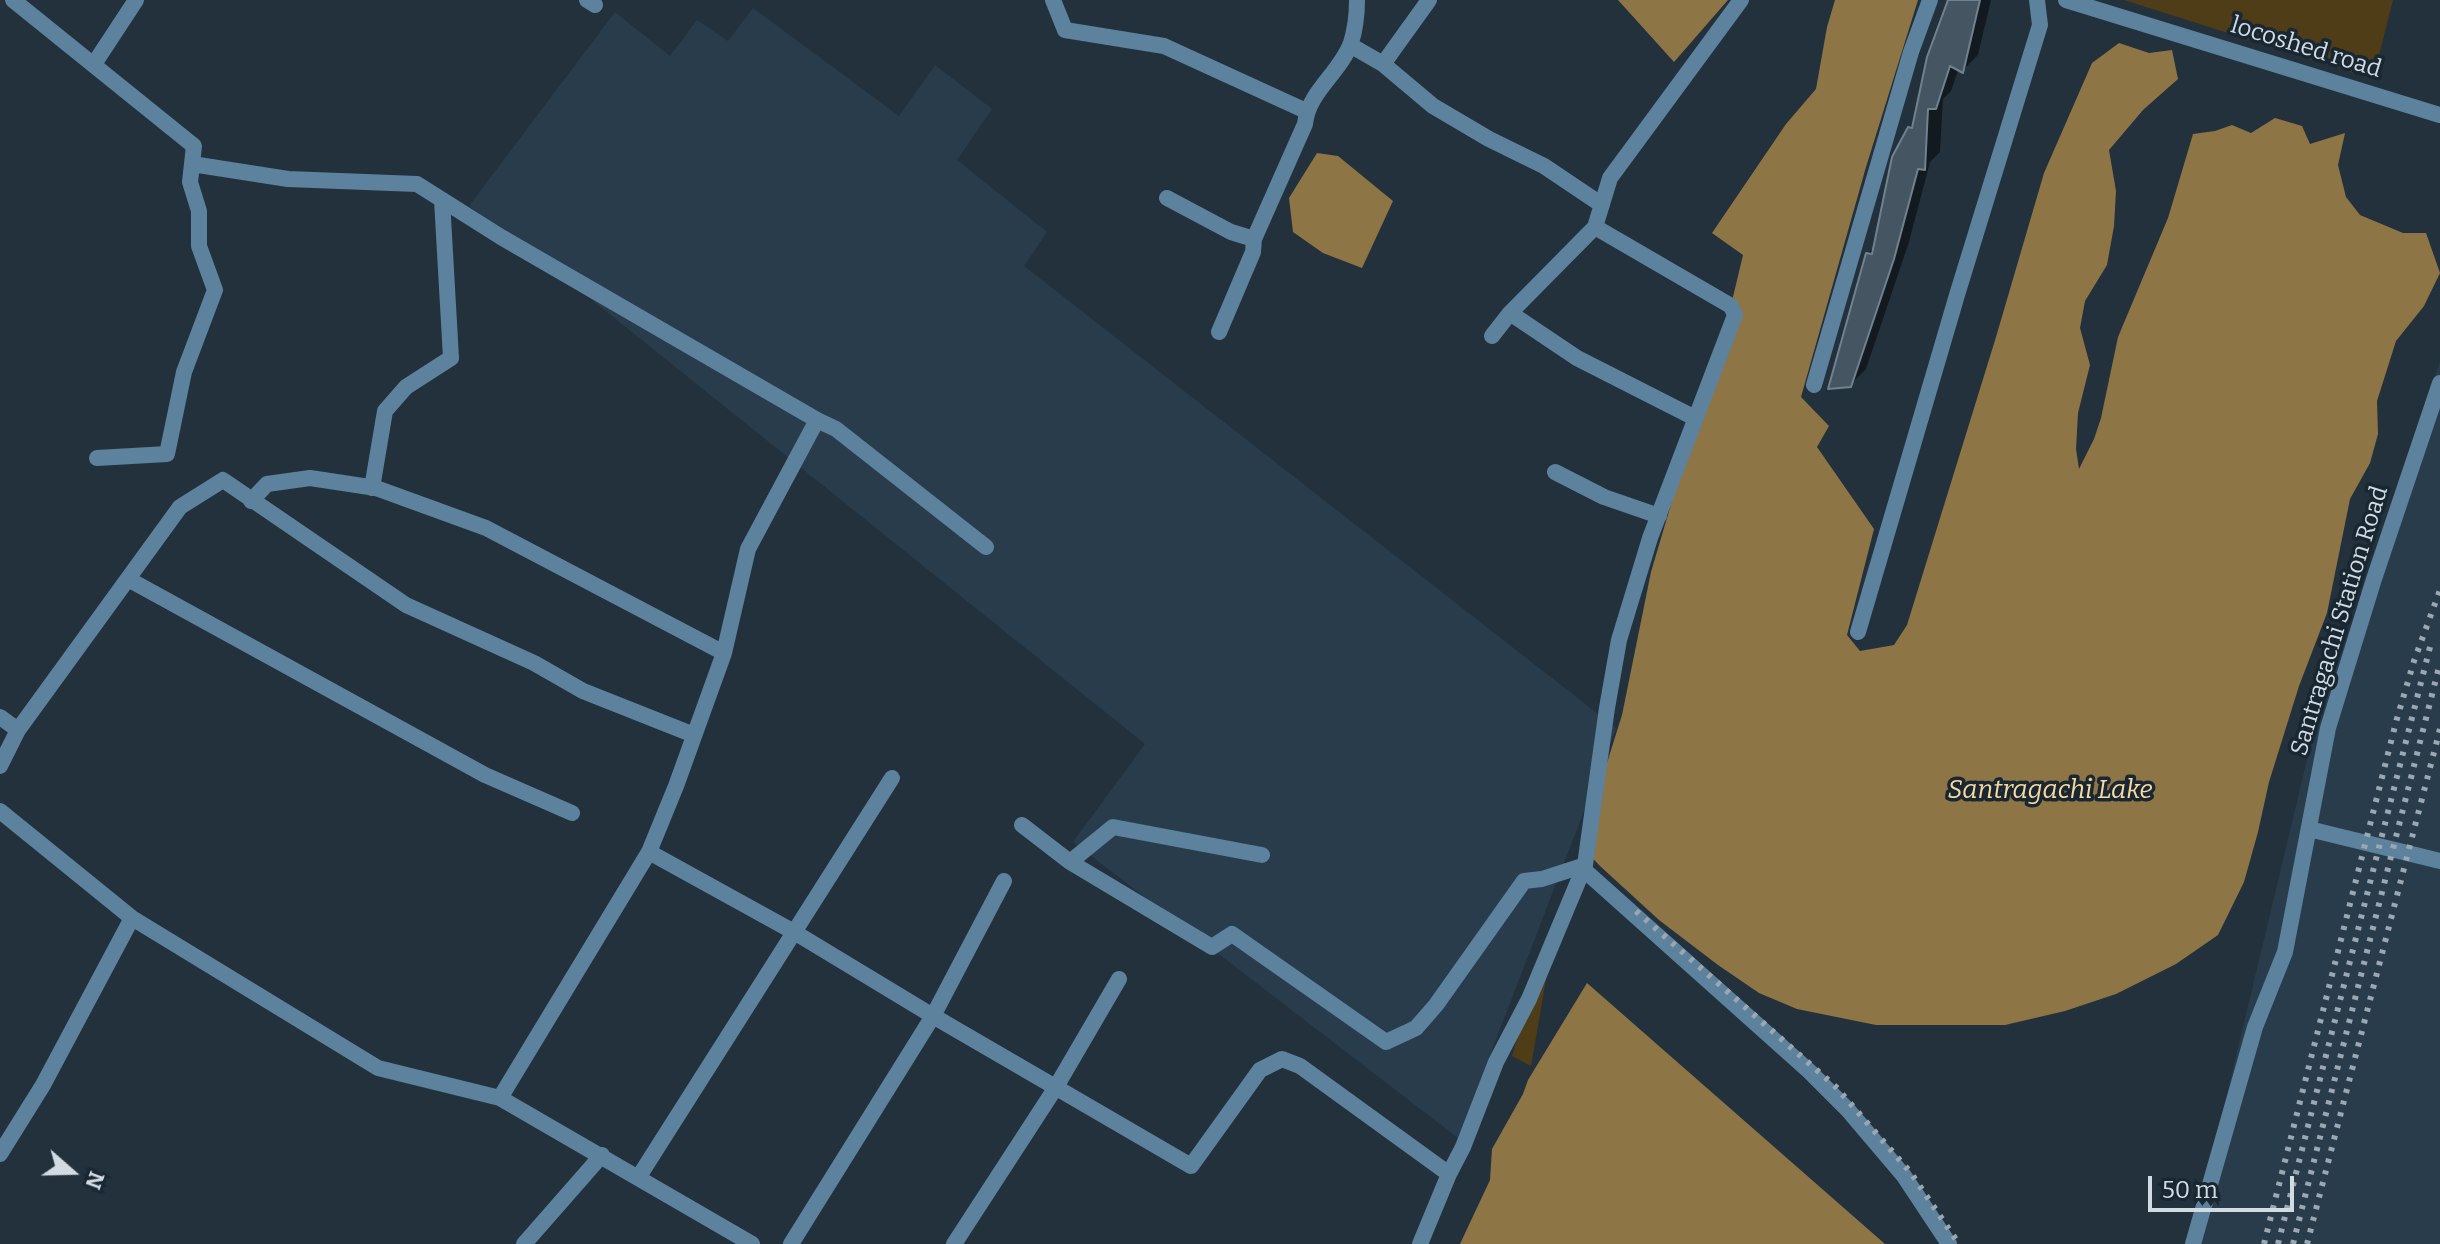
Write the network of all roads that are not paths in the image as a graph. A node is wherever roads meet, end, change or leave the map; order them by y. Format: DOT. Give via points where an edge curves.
graph roads {
  1 [pos="13,0"];
  2 [pos="136,0"];
  3 [pos="1053,0"];
  4 [pos="1357,0"];
  5 [pos="1429,0"];
  6 [pos="1741,0"];
  7 [pos="1930,0"];
  8 [pos="2037,0"];
  9 [pos="2066,0"];
  10 [pos="1350,45"];
  11 [pos="94,64"];
  12 [pos="1383,64"];
  13 [pos="1306,111"];
  14 [pos="2440,115"];
  15 [pos="192,164"];
  16 [pos="1167,198"];
  17 [pos="442,200"];
  18 [pos="1602,205"];
  19 [pos="1595,227"];
  20 [pos="1254,239"];
  21 [pos="1510,313"];
  22 [pos="1219,332"];
  23 [pos="1492,336"];
  24 [pos="2440,383"];
  25 [pos="1814,385"];
  26 [pos="1695,418"];
  27 [pos="817,420"];
  28 [pos="97,458"];
  29 [pos="1555,472"];
  30 [pos="372,488"];
  31 [pos="251,501"];
  32 [pos="1659,516"];
  33 [pos="986,547"];
  34 [pos="128,579"];
  35 [pos="1858,632"];
  36 [pos="724,653"];
  37 [pos="0,717"];
  38 [pos="18,730"];
  39 [pos="694,735"];
  40 [pos="0,766"];
  41 [pos="892,778"];
  42 [pos="0,811"];
  43 [pos="572,813"];
  44 [pos="1022,825"];
  45 [pos="2309,829"];
  46 [pos="649,852"];
  47 [pos="1262,855"];
  48 [pos="2440,861"];
  49 [pos="1070,862"];
  50 [pos="1584,867"];
  51 [pos="1004,881"];
  52 [pos="132,918"];
  53 [pos="794,932"];
  54 [pos="1119,979"];
  55 [pos="933,1016"];
  56 [pos="1056,1087"];
  57 [pos="500,1098"];
  58 [pos="0,1154"];
  59 [pos="602,1156"];
  60 [pos="1449,1174"];
  61 [pos="638,1178"];
  62 [pos="524,1244"];
  63 [pos="752,1244"];
  64 [pos="791,1244"];
  65 [pos="954,1244"];
  66 [pos="1420,1244"];
  67 [pos="1949,1244"];
  68 [pos="2193,1244"];
  1 -- 11 [label="street"];
  2 -- 11 [label="street"];
  3 -- 13 [label="street" via="1065,30 1164,46"];
  4 -- 10 [label="street"];
  5 -- 12 [label="street"];
  6 -- 18 [label="street" via="1610,178"];
  7 -- 25 [label="street"];
  8 -- 35 [label="street" via="2040,25"];
  9 -- 14 [label="street, locoshed road"];
  10 -- 12 [label="street"];
  10 -- 13 [label="street"];
  11 -- 15 [label="street" via="194,146"];
  12 -- 18 [label="street" via="1433,106 1544,166"];
  13 -- 20 [label="street"];
  15 -- 17 [label="street" via="288,179 417,184"];
  15 -- 28 [label="street" via="199,246 215,290 184,372 167,454"];
  16 -- 20 [label="street"];
  17 -- 27 [label="street"];
  17 -- 30 [label="street" via="451,358 406,387 385,411"];
  18 -- 19 [label="street"];
  19 -- 21 [label="street"];
  19 -- 26 [label="street" via="1731,306 1735,315"];
  20 -- 22 [label="street"];
  21 -- 23 [label="street"];
  21 -- 26 [label="street" via="1577,358"];
  24 -- 45 [label="street, Santragachi Station Road" via="2328,728"];
  26 -- 32 [label="street"];
  27 -- 33 [label="street" via="836,429"];
  27 -- 36 [label="street" via="748,549"];
  29 -- 32 [label="street"];
  30 -- 31 [label="street" via="310,478 267,484"];
  30 -- 36 [label="street" via="486,528"];
  31 -- 34 [label="street" via="223,480 180,507"];
  31 -- 39 [label="street" via="406,605 583,691"];
  32 -- 50 [label="street" via="1619,640"];
  34 -- 38 [label="street"];
  34 -- 43 [label="street" via="485,775"];
  36 -- 39 [label="street"];
  37 -- 38 [label="street"];
  38 -- 40 [label="street"];
  39 -- 46 [label="street"];
  41 -- 53 [label="street"];
  42 -- 52 [label="street"];
  44 -- 49 [label="street"];
  45 -- 48 [label="street"];
  45 -- 68 [label="street, Santragachi Station Road" via="2285,952 2255,1027"];
  46 -- 53 [label="street"];
  46 -- 57 [label="street"];
  47 -- 49 [label="street" via="1113,827"];
  49 -- 50 [label="street" via="1212,947 1232,934 1386,1042 1416,1028 1436,1005 1524,881"];
  50 -- 60 [label="street"];
  50 -- 67 [label="street" via="1848,1110 1904,1176"];
  51 -- 55 [label="street"];
  52 -- 57 [label="street" via="378,1068"];
  52 -- 58 [label="street"];
  53 -- 55 [label="street"];
  53 -- 61 [label="street"];
  54 -- 56 [label="street"];
  55 -- 56 [label="street"];
  55 -- 64 [label="street"];
  56 -- 60 [label="street" via="1191,1166 1260,1070 1282,1059 1300,1066"];
  56 -- 65 [label="street"];
  57 -- 59 [label="street"];
  59 -- 61 [label="street"];
  59 -- 62 [label="street"];
  60 -- 66 [label="street"];
  61 -- 63 [label="street"];
}
